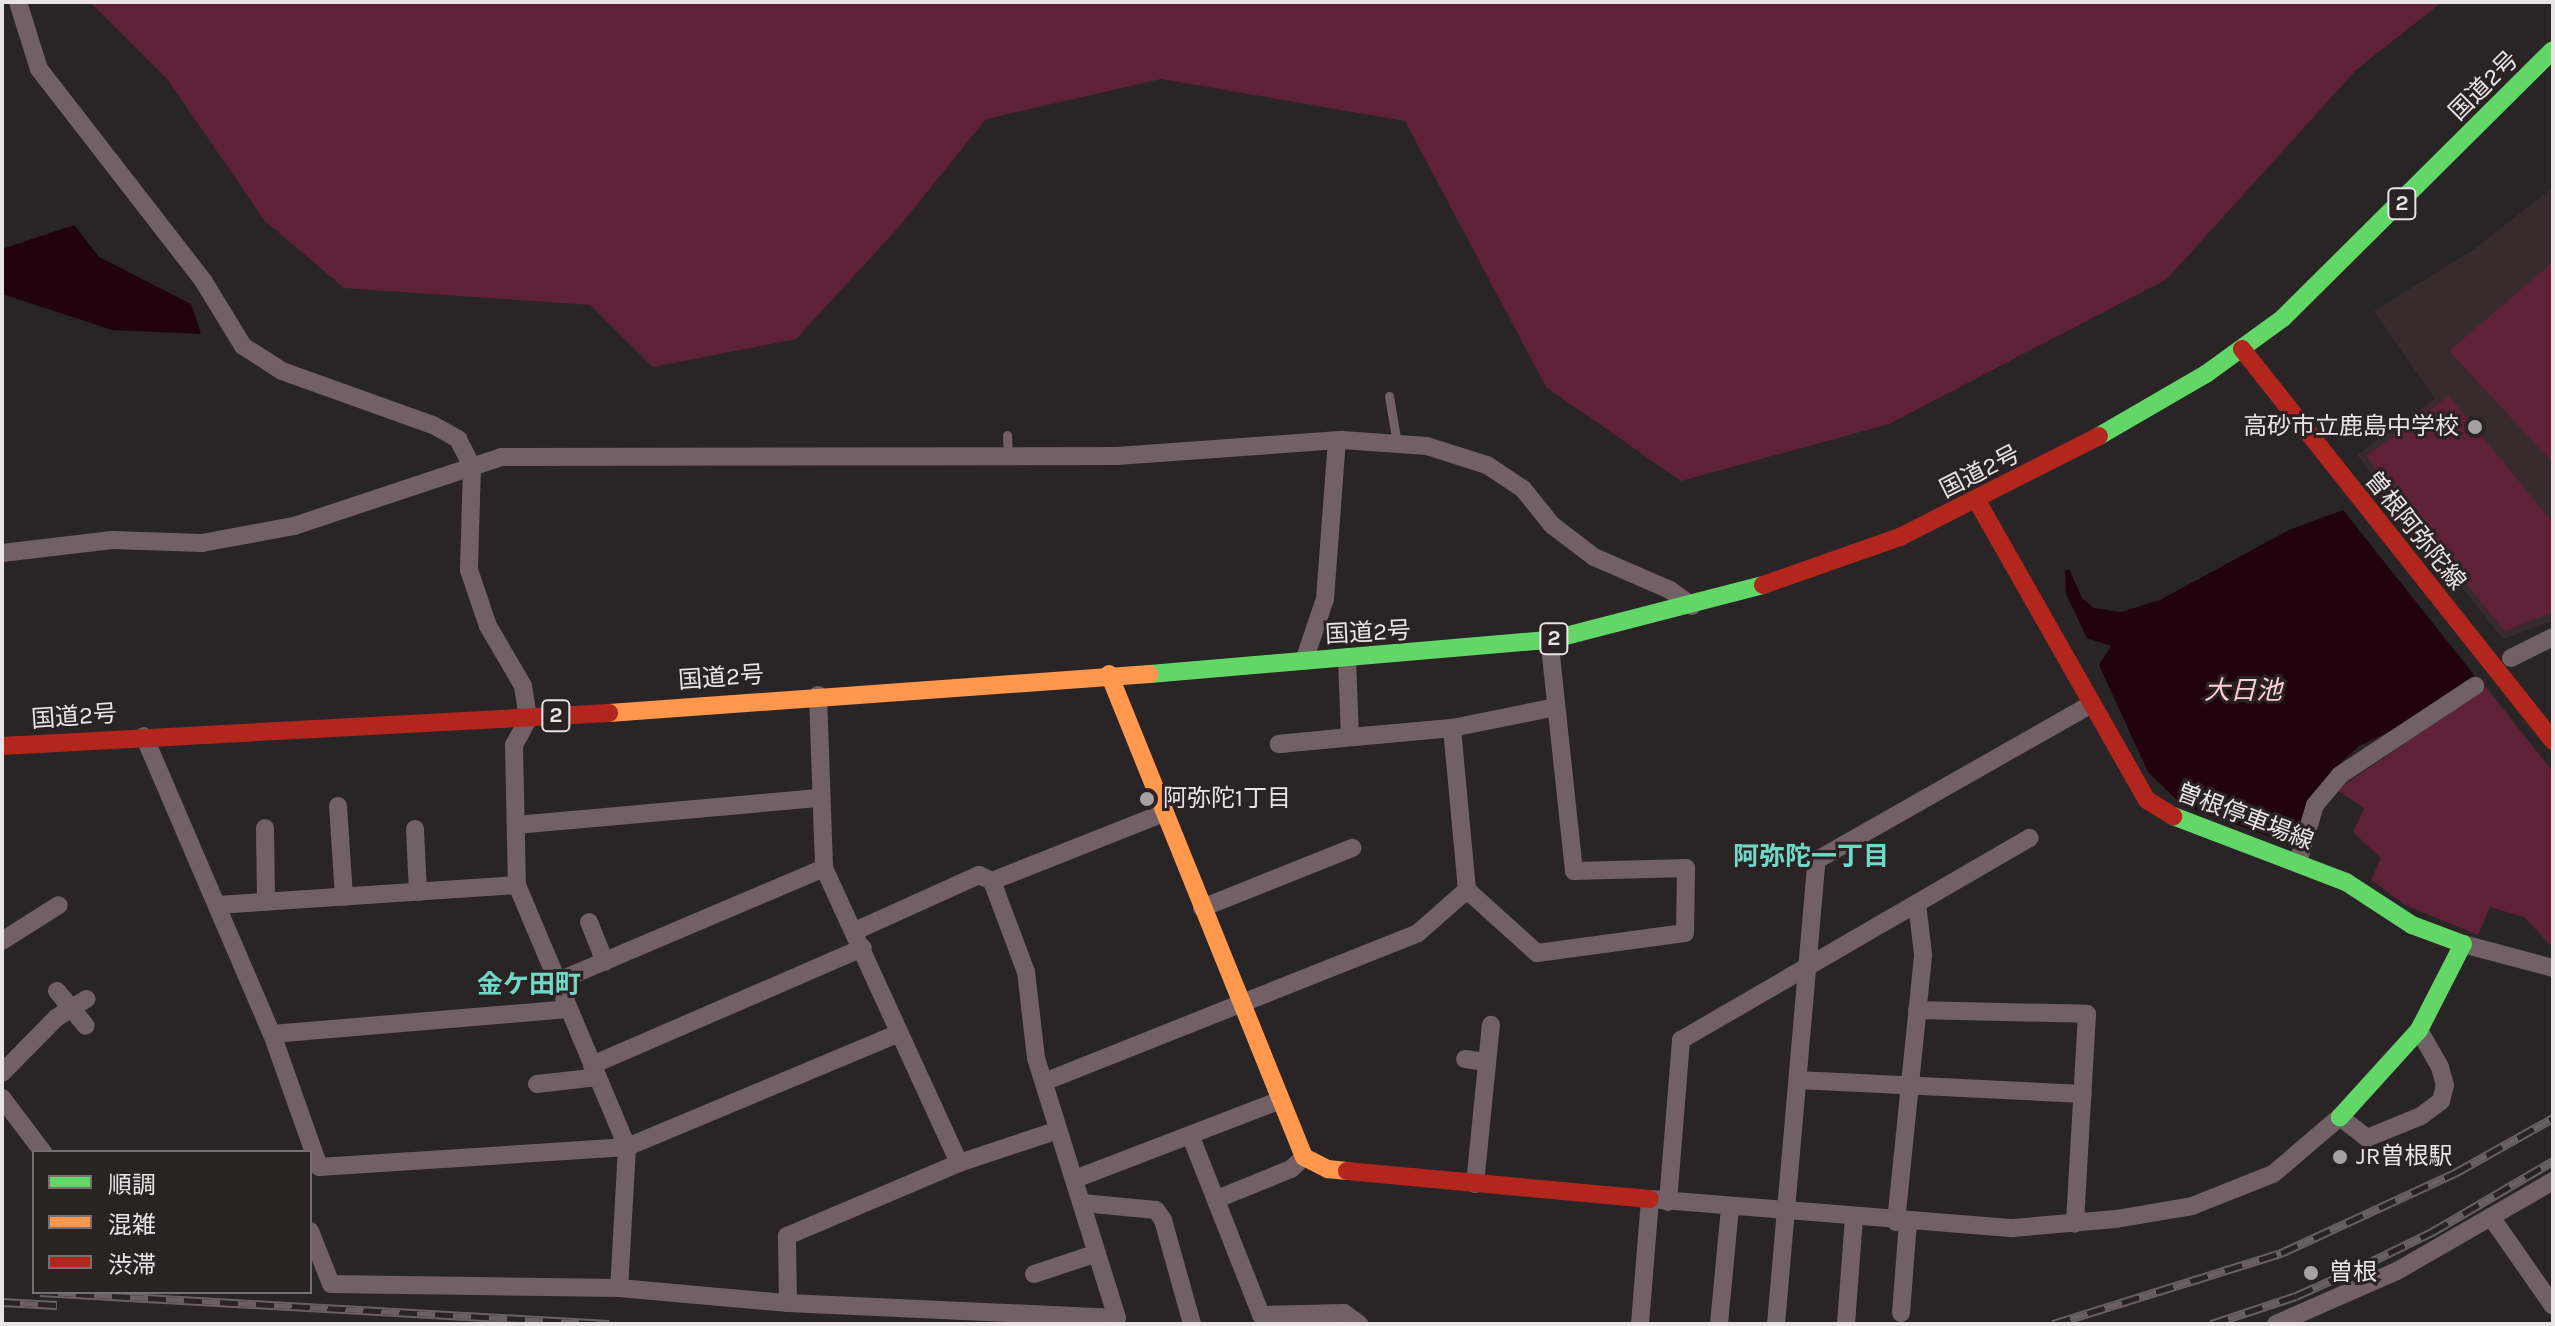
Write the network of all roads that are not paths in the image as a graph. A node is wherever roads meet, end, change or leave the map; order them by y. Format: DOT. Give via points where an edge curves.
graph roads {
  1 [pos="18,2"];
  2 [pos="2553,50"];
  3 [pos="2242,349"];
  4 [pos="1389,396"];
  5 [pos="1007,435"];
  6 [pos="1337,441"];
  7 [pos="1397,444"];
  8 [pos="1008,456"];
  9 [pos="472,466"];
  10 [pos="1977,501"];
  11 [pos="2,553"];
  12 [pos="1692,606"];
  13 [pos="2553,637"];
  14 [pos="1551,656"];
  15 [pos="2511,658"];
  16 [pos="1347,659"];
  17 [pos="1304,661"];
  18 [pos="1109,674"];
  19 [pos="2475,686"];
  20 [pos="818,695"];
  21 [pos="2090,705"];
  22 [pos="1556,707"];
  23 [pos="528,719"];
  24 [pos="1452,728"];
  25 [pos="144,736"];
  26 [pos="1350,737"];
  27 [pos="2553,741"];
  28 [pos="2,746"];
  29 [pos="818,798"];
  30 [pos="338,806"];
  31 [pos="1164,813"];
  32 [pos="516,825"];
  33 [pos="265,828"];
  34 [pos="415,829"];
  35 [pos="2030,838"];
  36 [pos="1352,848"];
  37 [pos="2298,862"];
  38 [pos="824,868"];
  39 [pos="992,881"];
  40 [pos="517,885"];
  41 [pos="1467,890"];
  42 [pos="418,892"];
  43 [pos="344,897"];
  44 [pos="266,902"];
  45 [pos="1917,904"];
  46 [pos="217,905"];
  47 [pos="45,907"];
  48 [pos="1202,908"];
  49 [pos="589,922"];
  50 [pos="859,939"];
  51 [pos="2,941"];
  52 [pos="2463,944"];
  53 [pos="605,962"];
  54 [pos="2553,968"];
  55 [pos="1804,969"];
  56 [pos="558,981"];
  57 [pos="57,991"];
  58 [pos="80,1003"];
  59 [pos="1240,1005"];
  60 [pos="568,1009"];
  61 [pos="1917,1010"];
  62 [pos="1491,1025"];
  63 [pos="86,1026"];
  64 [pos="2419,1030"];
  65 [pos="899,1033"];
  66 [pos="272,1034"];
  67 [pos="1465,1059"];
  68 [pos="1487,1062"];
  69 [pos="595,1071"];
  70 [pos="2,1073"];
  71 [pos="1054,1078"];
  72 [pos="1798,1080"];
  73 [pos="537,1084"];
  74 [pos="1909,1089"];
  75 [pos="2083,1094"];
  76 [pos="2,1098"];
  77 [pos="1278,1101"];
  78 [pos="2340,1117"];
  79 [pos="8,1120"];
  80 [pos="1058,1130"];
  81 [pos="1191,1137"];
  82 [pos="627,1147"];
  83 [pos="42,1150"];
  84 [pos="42,1150"];
  85 [pos="307,1150"];
  86 [pos="1304,1157"];
  87 [pos="959,1163"];
  88 [pos="314,1173"];
  89 [pos="1075,1179"];
  90 [pos="2553,1181"];
  91 [pos="1475,1184"];
  92 [pos="1217,1199"];
  93 [pos="1659,1200"];
  94 [pos="1082,1203"];
  95 [pos="1730,1208"];
  96 [pos="1786,1210"];
  97 [pos="2491,1217"];
  98 [pos="1854,1218"];
  99 [pos="1902,1222"];
  100 [pos="2075,1224"];
  101 [pos="312,1236"];
  102 [pos="1097,1253"];
  103 [pos="1034,1274"];
  104 [pos="619,1288"];
  105 [pos="788,1303"];
  106 [pos="2553,1306"];
  107 [pos="1901,1313"];
  108 [pos="1192,1324"];
  109 [pos="1359,1324"];
  110 [pos="1640,1324"];
  111 [pos="1719,1324"];
  112 [pos="1776,1324"];
  113 [pos="1846,1324"];
  114 [pos="2276,1324"];
  1 -- 9 [label="street" via="39,69 204,282 243,346 282,371 433,425 458,439"];
  2 -- 3 [label="main road, 国道2号 / 2" via="2362,244"];
  3 -- 10 [label="main road, 国道2号 / 2" via="2152,407"];
  3 -- 27 [label="main road, 曽根阿弥陀線"];
  4 -- 7 [label="lane"];
  5 -- 8 [label="lane"];
  6 -- 7 [label="street"];
  6 -- 8 [label="street" via="1117,456"];
  6 -- 17 [label="street" via="1325,599"];
  7 -- 12 [label="street" via="1427,446 1487,465 1523,489 1552,525 1594,557 1670,590"];
  8 -- 9 [label="street" via="668,453 501,457"];
  9 -- 11 [label="street" via="294,526 202,543 112,540"];
  9 -- 23 [label="street" via="469,570 488,626 523,686"];
  10 -- 12 [label="main road, 国道2号 / 2" via="1789,579"];
  10 -- 21 [label="main road, 曽根停車場線"];
  12 -- 16 [label="main road, 国道2号 / 2" via="1550,640"];
  13 -- 15 [label="street"];
  14 -- 22 [label="street"];
  16 -- 17 [label="main road, 国道2号 / 2"];
  16 -- 26 [label="street"];
  17 -- 18 [label="main road, 国道2号 / 2"];
  18 -- 20 [label="main road, 国道2号 / 2"];
  18 -- 31 [label="main road"];
  19 -- 37 [label="street" via="2340,775 2315,805"];
  20 -- 23 [label="main road, 国道2号 / 2"];
  20 -- 29 [label="street"];
  21 -- 37 [label="main road, 曽根停車場線" via="2131,780 2165,815"];
  21 -- 55 [label="street" via="1817,860"];
  22 -- 24 [label="street"];
  22 -- 41 [label="street" via="1574,871 1686,868 1685,933 1537,953"];
  23 -- 25 [label="main road, 国道2号 / 2"];
  23 -- 32 [label="street" via="514,745"];
  24 -- 26 [label="street"];
  24 -- 26 [label="street" via="1279,744"];
  24 -- 41 [label="street"];
  25 -- 28 [label="main road, 国道2号 / 2"];
  25 -- 46 [label="street"];
  29 -- 32 [label="street"];
  29 -- 38 [label="street"];
  30 -- 43 [label="street"];
  31 -- 39 [label="street"];
  31 -- 48 [label="main road"];
  32 -- 40 [label="street"];
  33 -- 44 [label="street"];
  34 -- 42 [label="street"];
  35 -- 45 [label="street"];
  36 -- 48 [label="street"];
  37 -- 52 [label="main road, 曽根停車場線" via="2346,882 2412,925"];
  38 -- 50 [label="street"];
  38 -- 53 [label="street"];
  39 -- 50 [label="street" via="979,875"];
  39 -- 80 [label="street" via="1026,972 1036,1058"];
  40 -- 42 [label="street"];
  40 -- 56 [label="street"];
  41 -- 59 [label="street" via="1418,933"];
  42 -- 43 [label="street"];
  43 -- 44 [label="street"];
  44 -- 46 [label="street"];
  45 -- 55 [label="street"];
  45 -- 61 [label="street" via="1924,931"];
  46 -- 66 [label="street"];
  47 -- 51 [label="street"];
  48 -- 59 [label="main road"];
  49 -- 53 [label="street"];
  50 -- 65 [label="street"];
  50 -- 69 [label="street"];
  52 -- 54 [label="street"];
  52 -- 64 [label="main road"];
  53 -- 56 [label="street"];
  55 -- 72 [label="street"];
  55 -- 93 [label="street" via="1681,1040"];
  56 -- 60 [label="street"];
  57 -- 58 [label="street"];
  58 -- 63 [label="street"];
  58 -- 70 [label="street"];
  59 -- 71 [label="street"];
  59 -- 77 [label="main road"];
  60 -- 66 [label="street"];
  60 -- 69 [label="street"];
  61 -- 74 [label="street"];
  61 -- 75 [label="street" via="2087,1014"];
  62 -- 68 [label="street"];
  64 -- 78 [label="main road"];
  64 -- 78 [label="street" via="2440,1067 2445,1085 2441,1101 2421,1116 2367,1138"];
  65 -- 82 [label="street"];
  65 -- 87 [label="street"];
  66 -- 85 [label="street"];
  67 -- 68 [label="street"];
  68 -- 91 [label="street"];
  69 -- 73 [label="street"];
  69 -- 82 [label="street"];
  72 -- 74 [label="street"];
  72 -- 96 [label="street"];
  74 -- 75 [label="street"];
  74 -- 99 [label="street"];
  75 -- 100 [label="street"];
  76 -- 79 [label="street"];
  76 -- 83 [label="street"];
  77 -- 81 [label="street"];
  77 -- 86 [label="main road"];
  78 -- 100 [label="street" via="2273,1174 2231,1193 2151,1214"];
  79 -- 84 [label="street"];
  80 -- 87 [label="street"];
  80 -- 89 [label="street"];
  81 -- 89 [label="street"];
  81 -- 92 [label="street"];
  82 -- 88 [label="street"];
  82 -- 104 [label="street"];
  86 -- 91 [label="main road" via="1328,1169"];
  86 -- 92 [label="street" via="1291,1169"];
  87 -- 105 [label="street" via="787,1236"];
  89 -- 94 [label="street"];
  90 -- 97 [label="street"];
  91 -- 93 [label="main road"];
  92 -- 109 [label="street" via="1261,1315 1344,1313"];
  93 -- 95 [label="street"];
  93 -- 110 [label="street"];
  94 -- 102 [label="street"];
  94 -- 108 [label="street" via="1156,1210"];
  95 -- 96 [label="street"];
  95 -- 111 [label="street"];
  96 -- 98 [label="street"];
  96 -- 112 [label="street"];
  97 -- 106 [label="street"];
  97 -- 114 [label="street" via="2397,1271"];
  98 -- 99 [label="street"];
  98 -- 113 [label="street"];
  99 -- 100 [label="street" via="2013,1228"];
  99 -- 107 [label="street"];
  101 -- 104 [label="street" via="331,1284"];
  102 -- 103 [label="street"];
  102 -- 105 [label="street" via="1117,1318"];
  104 -- 105 [label="street"];
}
